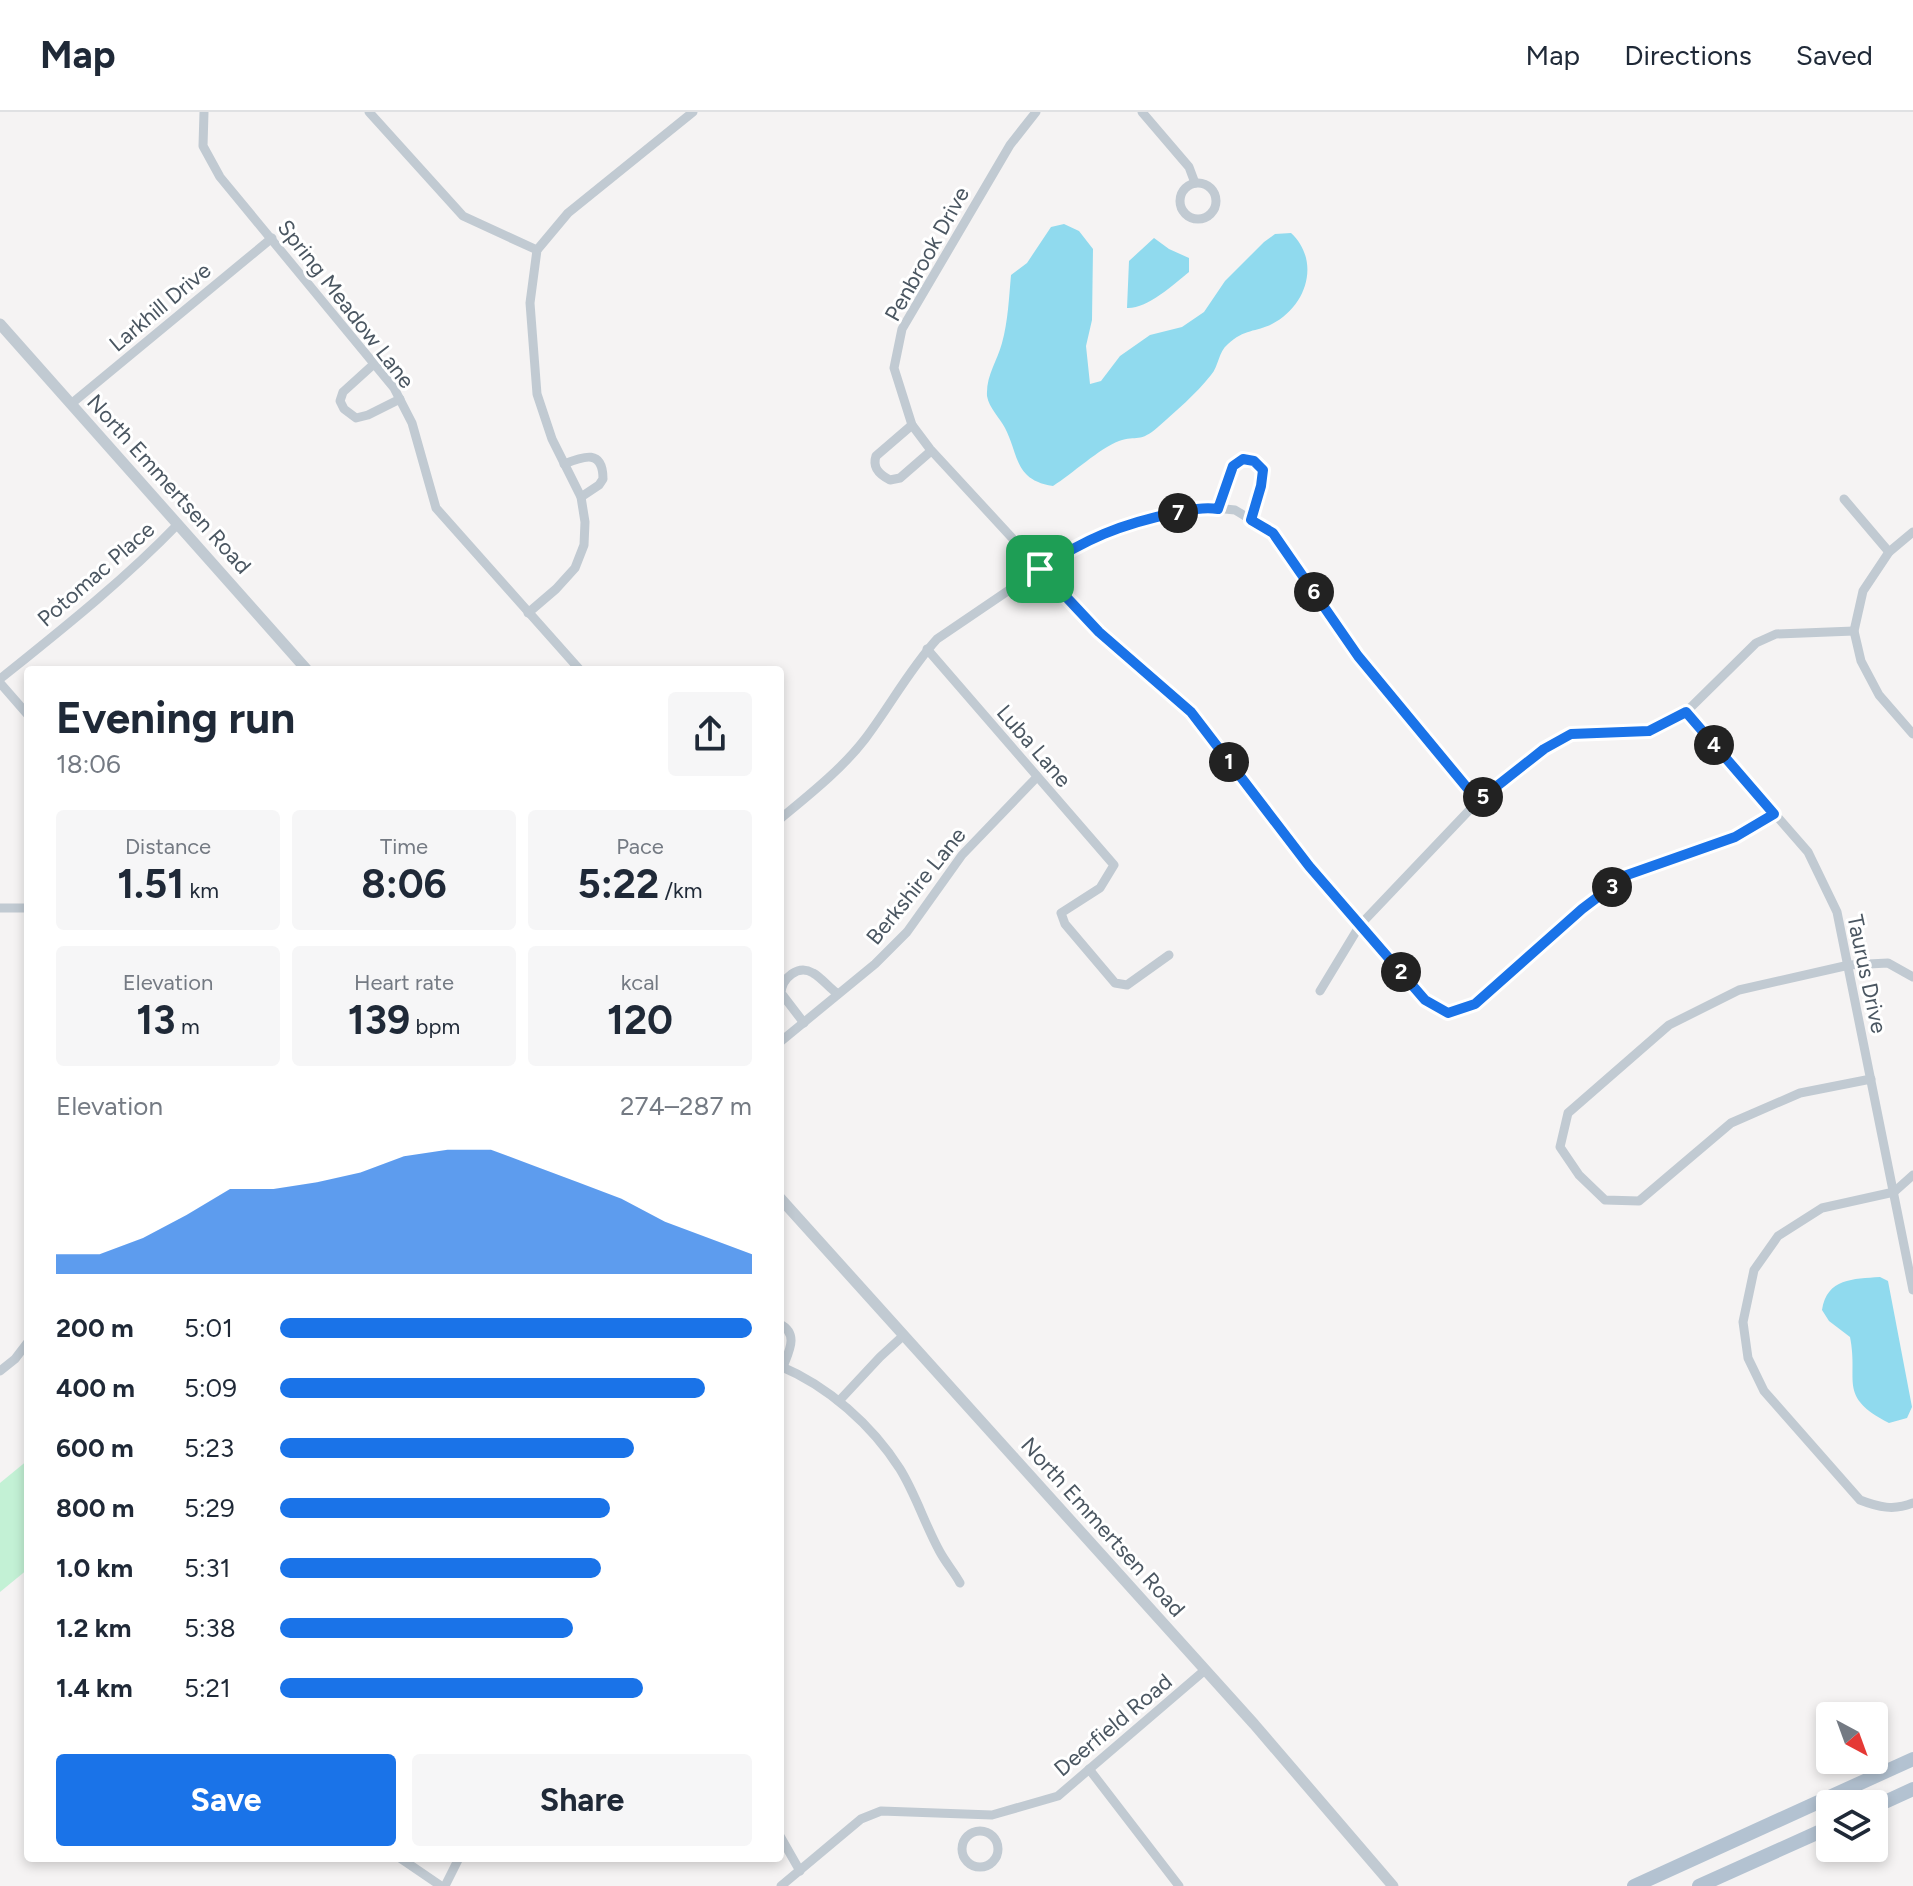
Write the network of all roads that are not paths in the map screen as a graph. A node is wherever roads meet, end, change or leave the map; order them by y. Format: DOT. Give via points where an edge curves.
graph roads {
  1 [pos="204,112"];
  2 [pos="369,112"];
  3 [pos="693,112"];
  4 [pos="1036,112"];
  5 [pos="1142,112"];
  6 [pos="1195,183"];
  7 [pos="272,238"];
  8 [pos="537,250"];
  9 [pos="0,324"];
  10 [pos="375,363"];
  11 [pos="400,399"];
  12 [pos="71,404"];
  13 [pos="912,425"];
  14 [pos="931,451"];
  15 [pos="564,464"];
  16 [pos="581,497"];
  17 [pos="1844,499"];
  18 [pos="1218,509"];
  19 [pos="1251,520"];
  20 [pos="178,524"];
  21 [pos="1913,532"];
  22 [pos="1889,552"];
  23 [pos="1040,569"];
  24 [pos="528,613"];
  25 [pos="1854,631"];
  26 [pos="927,649"];
  27 [pos="303,666"];
  28 [pos="576,666"];
  29 [pos="0,681"];
  30 [pos="24,710"];
  31 [pos="1686,712"];
  32 [pos="1913,734"];
  33 [pos="1037,777"];
  34 [pos="1478,801"];
  35 [pos="1774,814"];
  36 [pos="784,816"];
  37 [pos="0,908"];
  38 [pos="24,908"];
  39 [pos="1360,925"];
  40 [pos="1169,955"];
  41 [pos="1849,965"];
  42 [pos="1913,977"];
  43 [pos="784,982"];
  44 [pos="1320,991"];
  45 [pos="838,994"];
  46 [pos="784,997"];
  47 [pos="804,1023"];
  48 [pos="784,1039"];
  49 [pos="1871,1079"];
  50 [pos="1913,1175"];
  51 [pos="1894,1192"];
  52 [pos="784,1202"];
  53 [pos="1913,1290"];
  54 [pos="784,1328"];
  55 [pos="904,1335"];
  56 [pos="24,1347"];
  57 [pos="784,1359"];
  58 [pos="784,1368"];
  59 [pos="0,1371"];
  60 [pos="839,1401"];
  61 [pos="1913,1503"];
  62 [pos="960,1583"];
  63 [pos="1205,1670"];
  64 [pos="1913,1759"];
  65 [pos="1089,1769"];
  66 [pos="1913,1789"];
  67 [pos="1888,1801"];
  68 [pos="981,1814"];
  69 [pos="982,1831"];
  70 [pos="1816,1833"];
  71 [pos="784,1843"];
  72 [pos="406,1862"];
  73 [pos="457,1862"];
  74 [pos="800,1871"];
  75 [pos="443,1886"];
  76 [pos="781,1886"];
  77 [pos="1179,1886"];
  78 [pos="1393,1886"];
  79 [pos="1634,1886"];
  80 [pos="1699,1886"];
  1 -- 7 [label="street, Spring Meadow Lane" via="203,146 220,177"];
  2 -- 8 [label="street" via="463,216"];
  3 -- 8 [label="street" via="568,213"];
  4 -- 13 [label="street, Penbrook Drive" via="1010,145 902,329 894,368"];
  5 -- 6 [label="street" via="1189,167"];
  6 -- 6 [label="street" via="1184,189 1180,206 1188,216 1200,219 1214,210 1216,199 1211,188"];
  7 -- 10 [label="street, Spring Meadow Lane"];
  7 -- 12 [label="street, Larkhill Drive"];
  8 -- 15 [label="street" via="530,303 537,394"];
  9 -- 12 [label="street, North Emmertsen Road"];
  10 -- 11 [label="street, Spring Meadow Lane"];
  10 -- 11 [label="street" via="343,392 344,409 356,418"];
  11 -- 24 [label="street, Spring Meadow Lane" via="436,508"];
  12 -- 20 [label="street, North Emmertsen Road"];
  13 -- 14 [label="street, Penbrook Drive"];
  13 -- 14 [label="street" via="876,456 878,473 890,480 900,478"];
  14 -- 23 [label="street, Penbrook Drive"];
  15 -- 16 [label="street"];
  15 -- 16 [label="street" via="584,456 600,463 603,479"];
  16 -- 24 [label="street" via="584,545 575,568"];
  17 -- 22 [label="street"];
  18 -- 19 [label="street" via="1235,510"];
  18 -- 19 [label="street" via="1233,466 1243,459 1254,461 1263,470"];
  18 -- 23 [label="street" via="1131,522 1074,546"];
  19 -- 34 [label="street" via="1273,533 1358,656"];
  20 -- 27 [label="street, North Emmertsen Road"];
  20 -- 29 [label="street, Potomac Place" via="95,603"];
  21 -- 22 [label="street"];
  22 -- 25 [label="street" via="1863,591"];
  23 -- 26 [label="street"];
  23 -- 39 [label="street, Penbrook Drive" via="1099,632 1191,712"];
  24 -- 28 [label="street, Spring Meadow Lane"];
  25 -- 31 [label="street" via="1776,634 1756,643"];
  25 -- 32 [label="street" via="1861,661 1879,695"];
  26 -- 33 [label="street, Luba Lane"];
  26 -- 36 [label="street" via="864,740"];
  29 -- 30 [label="street"];
  31 -- 34 [label="street" via="1649,731 1571,734"];
  31 -- 35 [label="street, Taurus Drive"];
  33 -- 40 [label="street, Luba Lane" via="1114,865 1100,888 1061,913 1065,924 1115,983 1127,985"];
  33 -- 45 [label="street, Berkshire Lane" via="962,855 907,932"];
  34 -- 39 [label="street"];
  35 -- 39 [label="street, Penbrook Drive" via="1735,837 1627,875 1475,1004 1448,1013 1425,1000"];
  35 -- 41 [label="street, Taurus Drive" via="1808,852 1837,912"];
  37 -- 38 [label="street"];
  39 -- 44 [label="street"];
  41 -- 42 [label="street" via="1888,963"];
  41 -- 49 [label="street, Taurus Drive"];
  41 -- 49 [label="street" via="1753,985 1669,1025 1568,1113 1560,1147 1605,1200 1639,1201 1731,1123 1800,1093"];
  43 -- 45 [label="street" via="803,970 815,973"];
  45 -- 47 [label="street, Berkshire Lane"];
  46 -- 47 [label="street"];
  47 -- 48 [label="street, Berkshire Lane"];
  49 -- 51 [label="street, Taurus Drive"];
  50 -- 51 [label="street"];
  51 -- 53 [label="street, Taurus Drive"];
  51 -- 61 [label="street" via="1822,1208 1778,1236 1754,1270 1743,1322 1748,1358 1764,1391 1860,1500 1880,1508"];
  52 -- 55 [label="street, North Emmertsen Road"];
  54 -- 57 [label="street" via="792,1342"];
  55 -- 60 [label="street"];
  55 -- 63 [label="street, North Emmertsen Road"];
  56 -- 59 [label="street"];
  58 -- 60 [label="street"];
  60 -- 62 [label="street" via="900,1469"];
  63 -- 65 [label="street, Deerfield Road"];
  63 -- 78 [label="street, North Emmertsen Road"];
  64 -- 79 [label="main road"];
  65 -- 68 [label="street, Deerfield Road" via="1058,1796"];
  65 -- 77 [label="street"];
  66 -- 67 [label="main road"];
  68 -- 69 [label="street"];
  68 -- 74 [label="street, Deerfield Road" via="881,1811 861,1819"];
  69 -- 69 [label="street" via="993,1836 998,1851 993,1862 980,1867 965,1860 962,1847 966,1836"];
  70 -- 80 [label="main road"];
  71 -- 74 [label="street"];
  72 -- 75 [label="street"];
  73 -- 75 [label="street"];
  74 -- 76 [label="street, Deerfield Road"];
}
